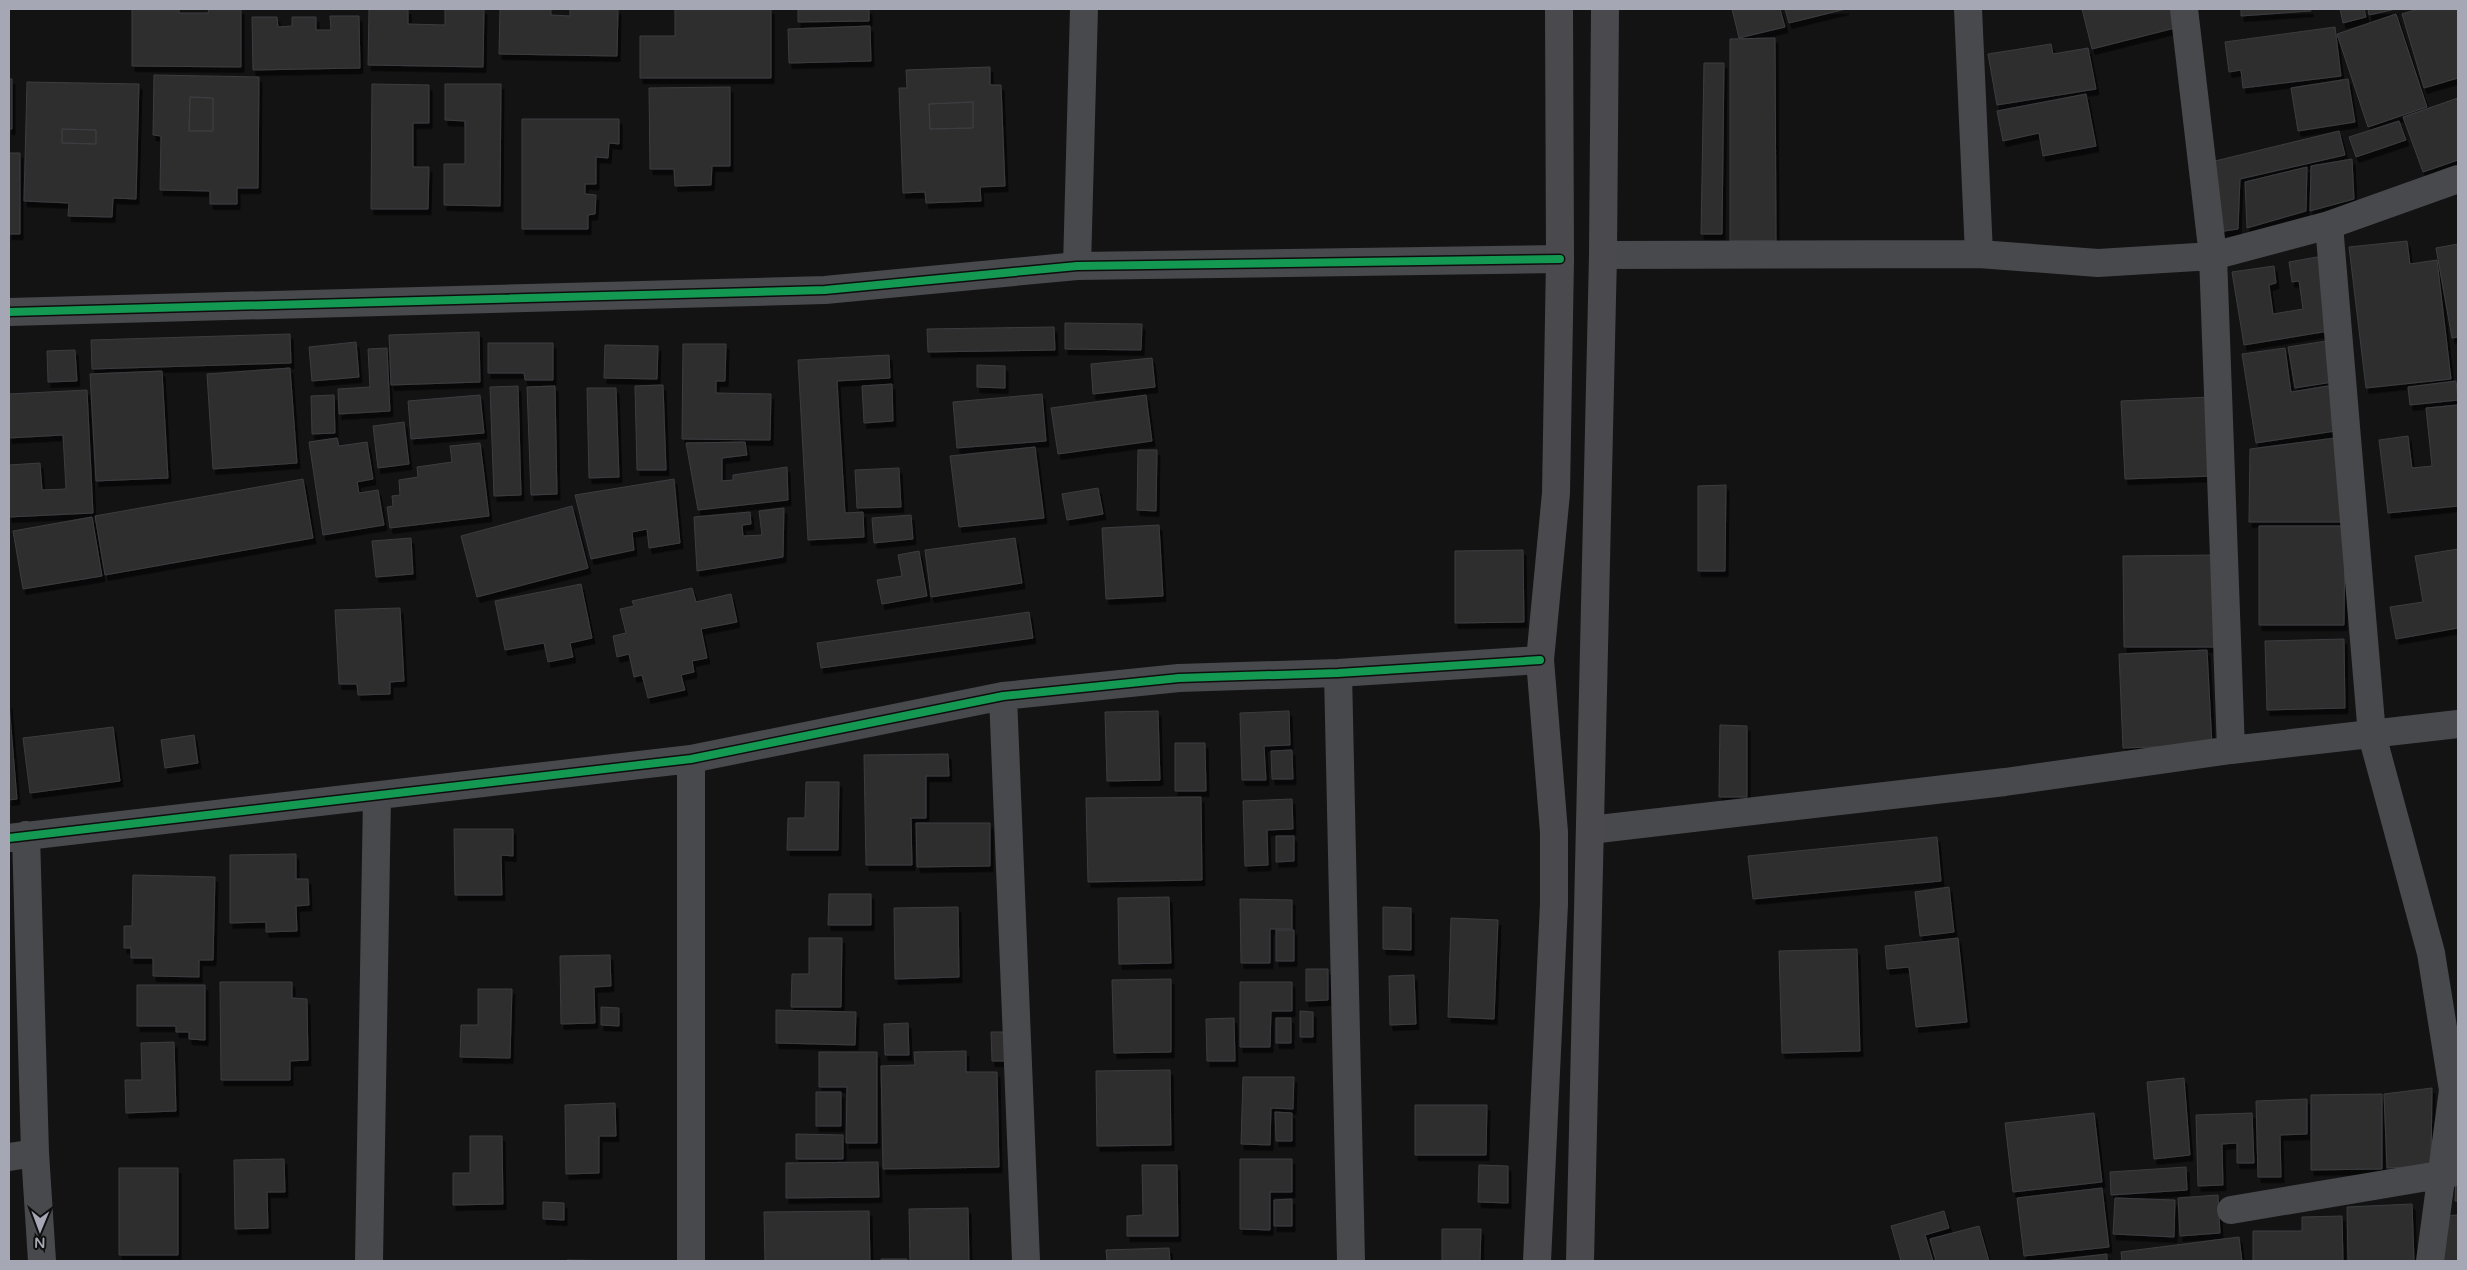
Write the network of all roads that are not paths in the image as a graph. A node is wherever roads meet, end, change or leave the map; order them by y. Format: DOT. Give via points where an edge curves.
graph roads {
  1 [pos="1084,9"];
  2 [pos="1559,9"];
  3 [pos="1605,9"];
  4 [pos="1968,9"];
  5 [pos="2184,9"];
  6 [pos="2458,179"];
  7 [pos="2329,225"];
  8 [pos="1980,254"];
  9 [pos="1603,255"];
  10 [pos="2213,256"];
  11 [pos="1560,259"];
  12 [pos="1077,266"];
  13 [pos="9,312"];
  14 [pos="1540,660"];
  15 [pos="1338,673"];
  16 [pos="1003,696"];
  17 [pos="2458,724"];
  18 [pos="2372,735"];
  19 [pos="2231,750"];
  20 [pos="691,759"];
  21 [pos="377,797"];
  22 [pos="1590,830"];
  23 [pos="18,836"];
  24 [pos="36,1153"];
  25 [pos="9,1157"];
  26 [pos="2449,1173"];
  27 [pos="2231,1210"];
  28 [pos="42,1261"];
  29 [pos="369,1261"];
  30 [pos="691,1261"];
  31 [pos="1026,1261"];
  32 [pos="1351,1261"];
  33 [pos="1537,1261"];
  34 [pos="1580,1261"];
  35 [pos="2430,1261"];
  1 -- 12 [label="street"];
  2 -- 11 [label="main road"];
  3 -- 9 [label="main road"];
  4 -- 8 [label="street"];
  5 -- 10 [label="street"];
  6 -- 7 [label="street"];
  7 -- 10 [label="street"];
  7 -- 18 [label="street"];
  8 -- 9 [label="street"];
  8 -- 10 [label="street" via="2098,263"];
  9 -- 22 [label="main road"];
  10 -- 19 [label="street"];
  11 -- 12 [label="street"];
  11 -- 14 [label="main road" via="1556,492"];
  12 -- 13 [label="street" via="825,290"];
  14 -- 15 [label="street"];
  14 -- 33 [label="main road" via="1554,832 1554,904"];
  15 -- 16 [label="street" via="1179,678"];
  15 -- 32 [label="street"];
  16 -- 20 [label="street"];
  16 -- 31 [label="street"];
  17 -- 18 [label="street"];
  18 -- 19 [label="street"];
  18 -- 26 [label="street" via="2431,953 2453,1090"];
  19 -- 22 [label="street" via="2005,782"];
  20 -- 21 [label="street"];
  20 -- 30 [label="street"];
  21 -- 23 [label="street"];
  21 -- 29 [label="street"];
  22 -- 34 [label="main road"];
  23 -- 24 [label="street"];
  24 -- 25 [label="street"];
  24 -- 28 [label="street"];
  26 -- 27 [label="street"];
  26 -- 35 [label="street"];
}
